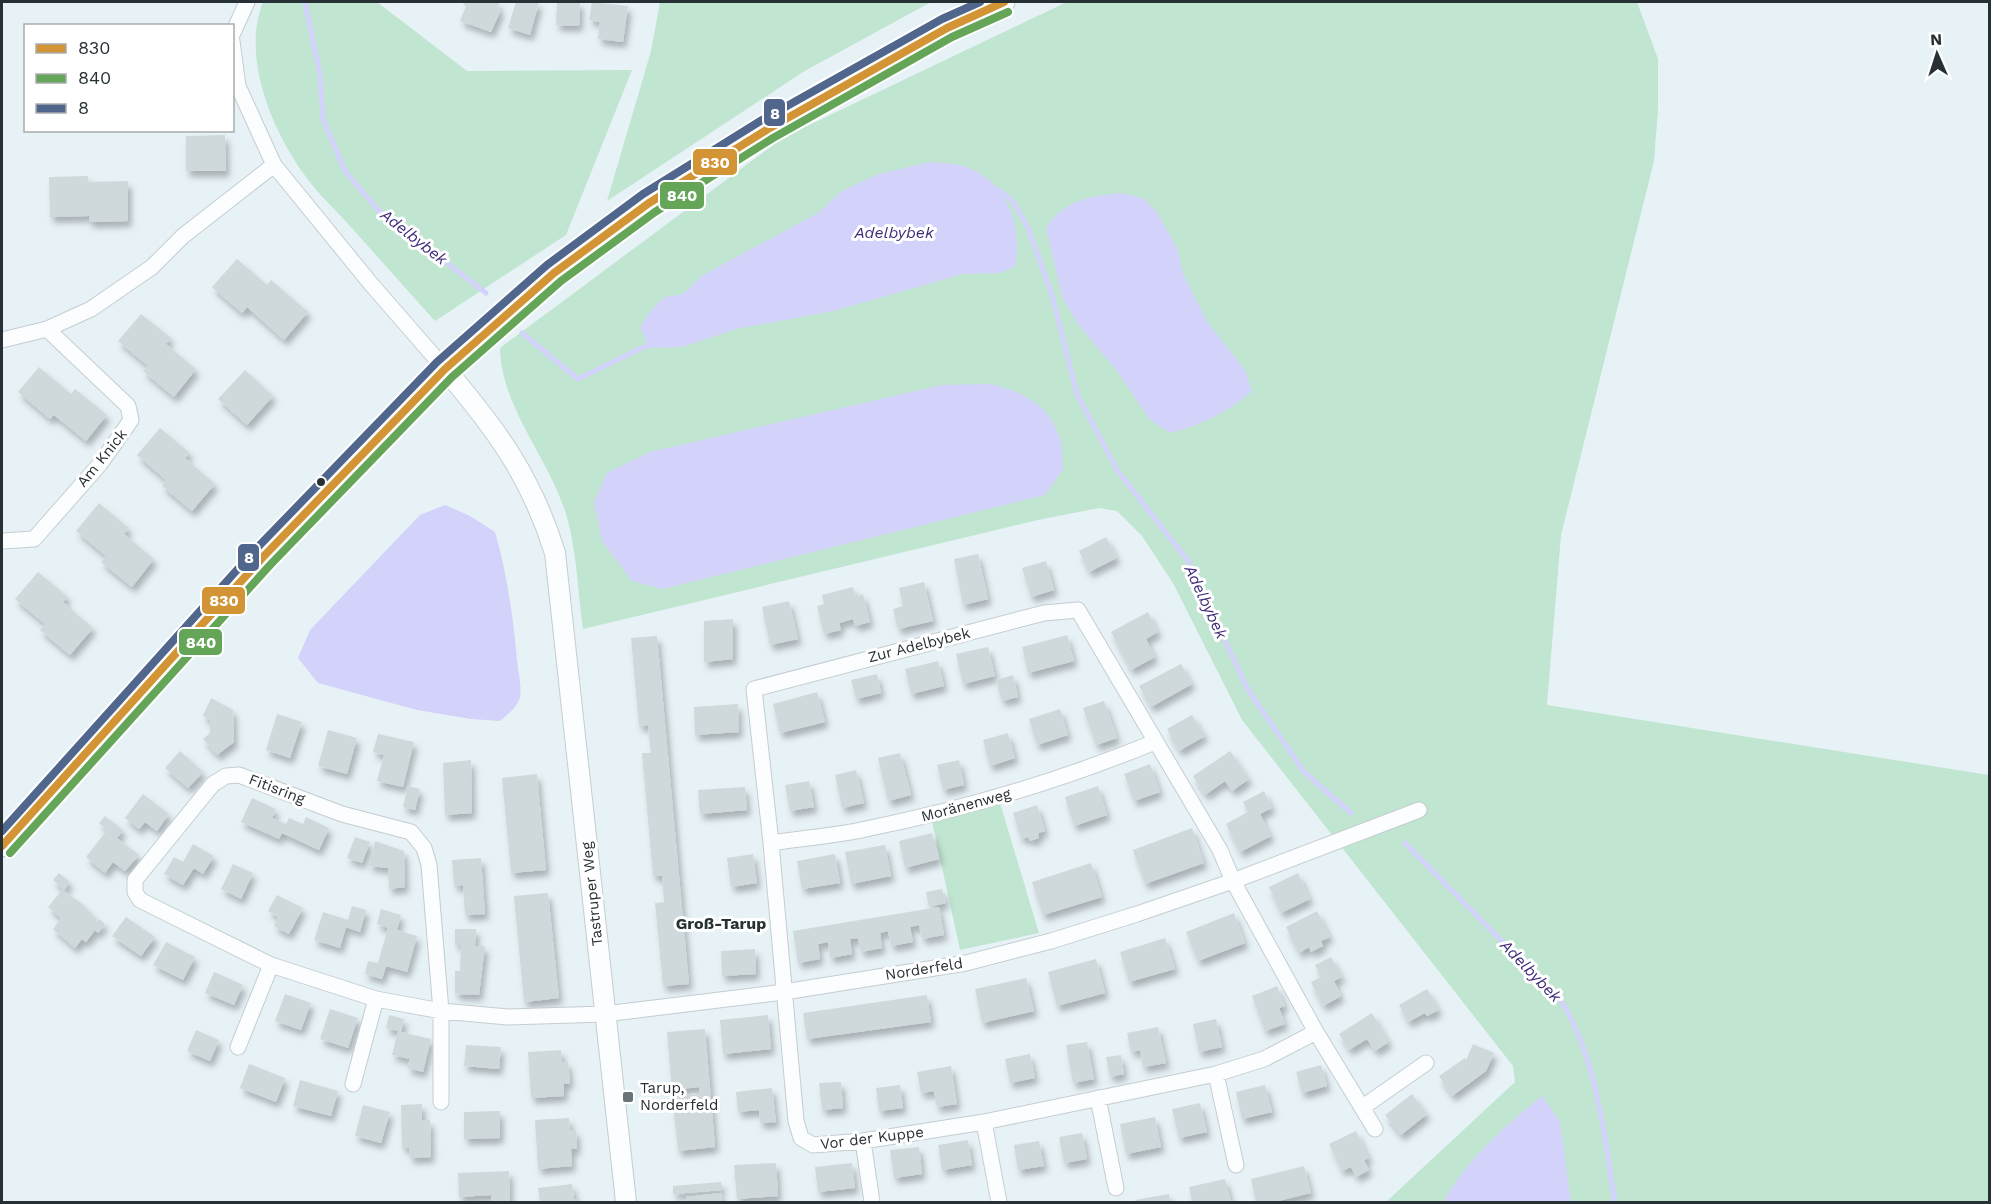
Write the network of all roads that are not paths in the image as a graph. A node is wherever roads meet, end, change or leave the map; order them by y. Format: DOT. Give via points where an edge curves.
graph roads {
  1 [pos="247,2"];
  2 [pos="1004,2"];
  3 [pos="234,31"];
  4 [pos="234,56"];
  5 [pos="274,165"];
  6 [pos="47,329"];
  7 [pos="2,340"];
  8 [pos="445,369"];
  9 [pos="2,542"];
  10 [pos="1155,742"];
  11 [pos="1419,810"];
  12 [pos="771,843"];
  13 [pos="2,846"];
  14 [pos="1233,881"];
  15 [pos="271,965"];
  16 [pos="784,992"];
  17 [pos="376,999"];
  18 [pos="441,1011"];
  19 [pos="605,1014"];
  20 [pos="1316,1032"];
  21 [pos="238,1047"];
  22 [pos="1426,1063"];
  23 [pos="1216,1074"];
  24 [pos="353,1084"];
  25 [pos="1098,1098"];
  26 [pos="441,1102"];
  27 [pos="1363,1107"];
  28 [pos="984,1122"];
  29 [pos="1375,1129"];
  30 [pos="863,1141"];
  31 [pos="1236,1165"];
  32 [pos="1116,1188"];
  33 [pos="626,1203"];
  34 [pos="872,1203"];
  35 [pos="999,1203"];
  1 -- 3 [label="street"];
  2 -- 8 [label="main road" via="946,28 778,123 649,203 577,255"];
  4 -- 5 [label="street, Tastruper Weg" via="238,86"];
  5 -- 6 [label="street" via="183,236 152,267 91,309"];
  5 -- 8 [label="street, Tastruper Weg"];
  6 -- 7 [label="street"];
  6 -- 9 [label="street, Am Knick" via="128,406 131,420 100,464 33,539"];
  8 -- 13 [label="main road" via="263,556"];
  8 -- 19 [label="street, Tastruper Weg" via="486,418 524,474 543,513 555,553"];
  10 -- 12 [label="street, Moränenweg" via="1089,768 932,814 864,830"];
  10 -- 12 [label="street, Zur Adelbybek" via="1078,610 1044,613 889,652 754,689"];
  10 -- 14 [label="street, Zur Adelbybek" via="1220,850"];
  11 -- 14 [label="street, Norderfeld"];
  12 -- 16 [label="street, Zur Adelbybek"];
  14 -- 16 [label="street, Norderfeld" via="1051,941 966,963"];
  14 -- 20 [label="street"];
  15 -- 17 [label="street, Fitisring"];
  15 -- 18 [label="street, Fitisring" via="140,900 135,892 135,880 213,784 226,776 239,775 342,814 411,832 429,865"];
  15 -- 21 [label="street"];
  16 -- 19 [label="street, Norderfeld"];
  16 -- 30 [label="street, Vor der Kuppe" via="796,1121 801,1138 813,1145"];
  17 -- 18 [label="street, Fitisring"];
  17 -- 24 [label="street"];
  18 -- 19 [label="street, Fitisring" via="508,1017"];
  18 -- 26 [label="street, Fitisring"];
  19 -- 33 [label="street, Tastruper Weg"];
  20 -- 23 [label="street, Vor der Kuppe" via="1264,1059"];
  20 -- 27 [label="street"];
  22 -- 27 [label="street"];
  23 -- 25 [label="street, Vor der Kuppe"];
  23 -- 31 [label="street"];
  25 -- 28 [label="street, Vor der Kuppe"];
  25 -- 32 [label="street"];
  27 -- 29 [label="street"];
  28 -- 30 [label="street, Vor der Kuppe"];
  28 -- 35 [label="street"];
  30 -- 34 [label="street"];
}
